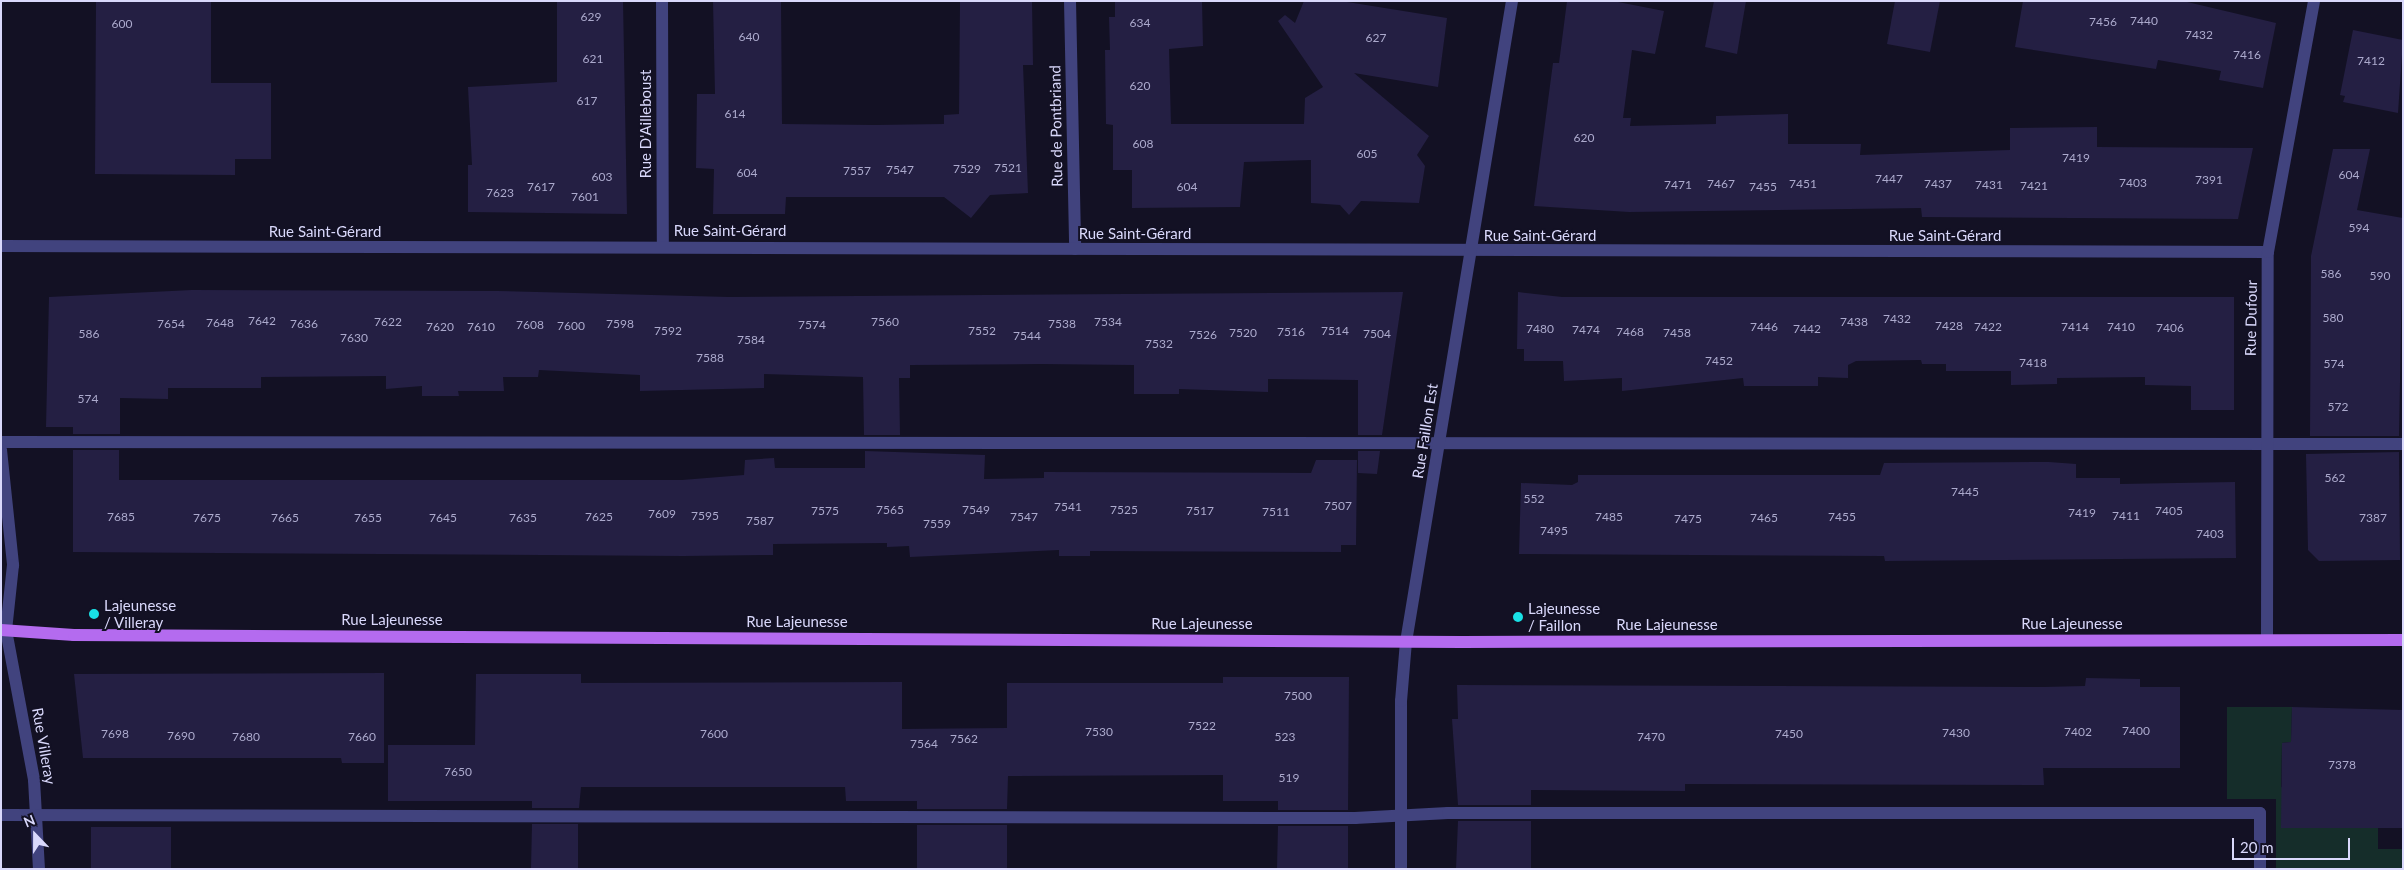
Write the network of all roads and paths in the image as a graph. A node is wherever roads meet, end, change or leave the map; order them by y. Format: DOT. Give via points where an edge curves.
graph roads {
  1 [pos="662,1"];
  2 [pos="1070,1"];
  3 [pos="1512,1"];
  4 [pos="2314,1"];
  5 [pos="1,246"];
  6 [pos="662,247"];
  7 [pos="1075,249"];
  8 [pos="1470,252"];
  9 [pos="2268,252"];
  10 [pos="1,442"];
  11 [pos="1439,442"];
  12 [pos="2266,444"];
  13 [pos="2403,444"];
  14 [pos="1,450"];
  15 [pos="3,628"];
  16 [pos="2267,640"];
  17 [pos="2403,640"];
  18 [pos="1406,642"];
  19 [pos="1402,814"];
  20 [pos="1,815"];
  21 [pos="38,815"];
  22 [pos="39,869"];
  23 [pos="1401,869"];
  24 [pos="2260,869"];
  1 -- 6 [label="street, Rue D'Ailleboust"];
  2 -- 7 [label="street, Rue de Pontbriand"];
  3 -- 8 [label="street, Rue Faillon Est"];
  4 -- 9 [label="street, Rue Dufour"];
  5 -- 6 [label="street, Rue Saint-Gérard"];
  6 -- 7 [label="street, Rue Saint-Gérard"];
  7 -- 8 [label="street, Rue Saint-Gérard"];
  8 -- 9 [label="street, Rue Saint-Gérard"];
  8 -- 11 [label="street, Rue Faillon Est"];
  9 -- 12 [label="street, Rue Dufour"];
  10 -- 11 [label="street"];
  11 -- 12 [label="street"];
  11 -- 18 [label="street, Rue Faillon Est"];
  12 -- 13 [label="street"];
  12 -- 16 [label="street, Rue Dufour"];
  14 -- 15 [label="street, Rue Villeray" via="13,565"];
  15 -- 18 [label="main road, Rue Lajeunesse" via="74,635"];
  15 -- 21 [label="street, Rue Villeray"];
  16 -- 17 [label="main road, Rue Lajeunesse"];
  16 -- 18 [label="main road, Rue Lajeunesse"];
  18 -- 19 [label="street, Rue Faillon Est"];
  19 -- 21 [label="street"];
  19 -- 23 [label="street, Rue Faillon Est"];
  19 -- 24 [label="street" via="2260,813"];
  20 -- 21 [label="street"];
  21 -- 22 [label="street, Rue Villeray"];
}
